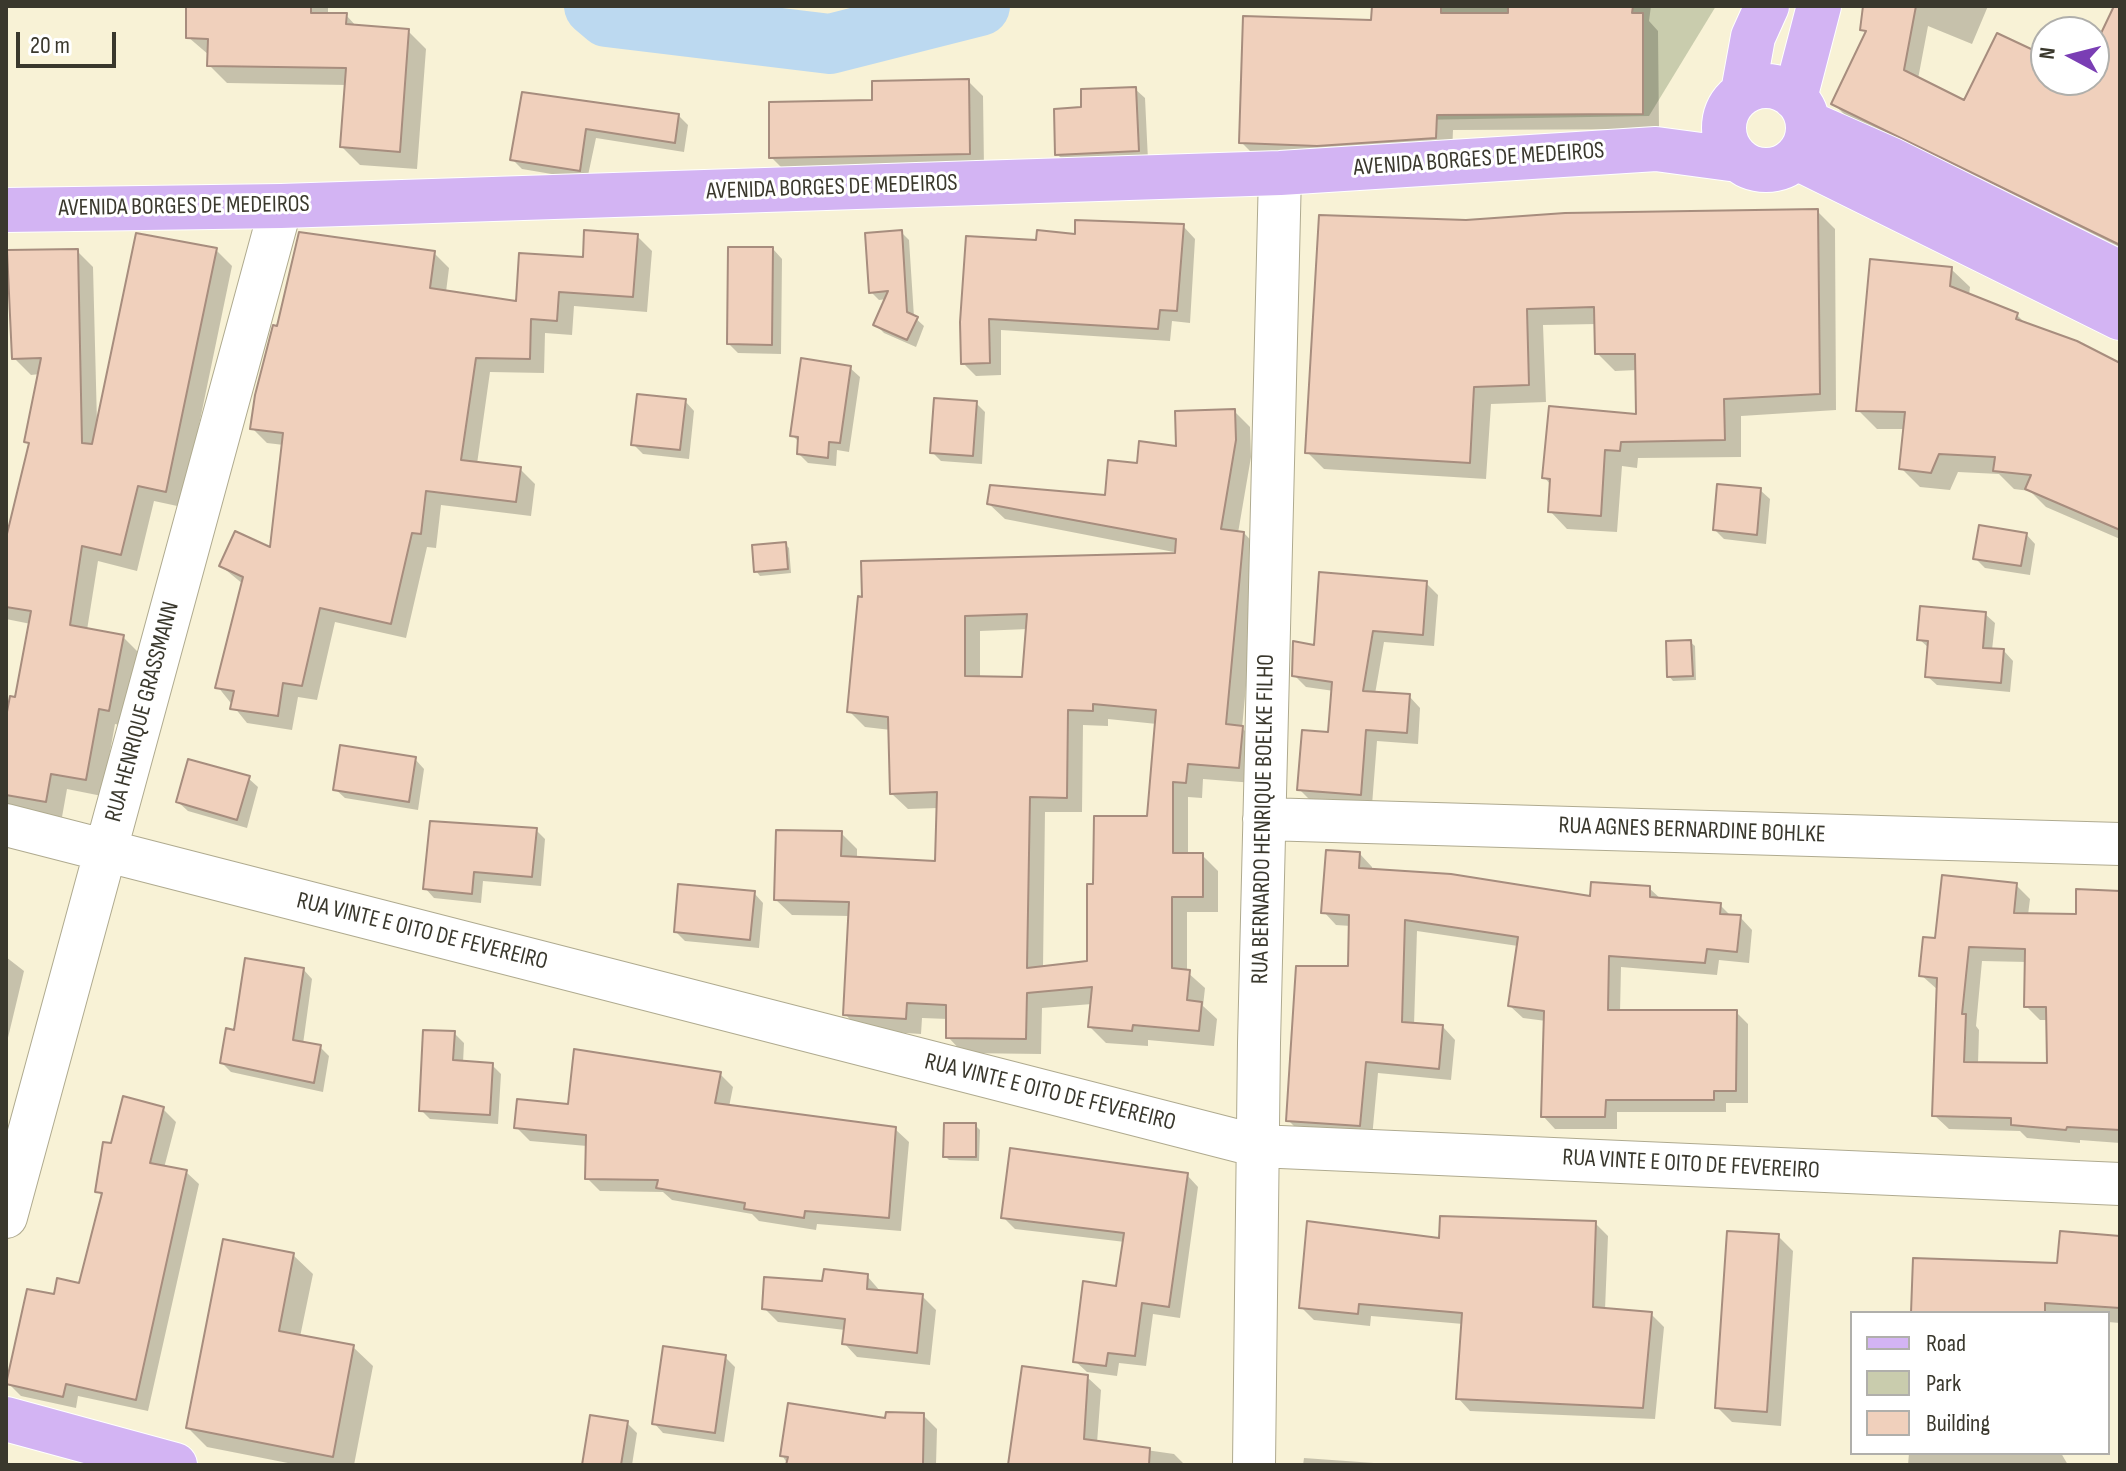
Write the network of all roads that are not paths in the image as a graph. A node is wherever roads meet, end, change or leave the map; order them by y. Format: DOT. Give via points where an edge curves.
graph roads {
  1 [pos="1767,6"];
  2 [pos="1819,6"];
  3 [pos="1736,100"];
  4 [pos="1800,126"];
  5 [pos="1656,149"];
  6 [pos="1738,160"];
  7 [pos="1280,173"];
  8 [pos="281,206"];
  9 [pos="6,210"];
  10 [pos="2120,273"];
  11 [pos="2120,318"];
  12 [pos="1264,819"];
  13 [pos="6,825"];
  14 [pos="2120,844"];
  15 [pos="106,851"];
  16 [pos="1258,1146"];
  17 [pos="2120,1184"];
  18 [pos="6,1217"];
  19 [pos="6,1419"];
  20 [pos="175,1465"];
  21 [pos="1254,1465"];
  1 -- 3 [label="main road"];
  2 -- 4 [label="main road"];
  3 -- 4 [label="main road" via="1772,87"];
  3 -- 5 [label="main road"];
  3 -- 6 [label="main road" via="1724,136"];
  4 -- 6 [label="main road" via="1784,167 1768,171"];
  4 -- 10 [label="main road" via="1892,160"];
  4 -- 11 [label="main road"];
  5 -- 6 [label="main road"];
  5 -- 7 [label="main road, AVENIDA BORGES DE MEDEIROS"];
  7 -- 8 [label="main road, AVENIDA BORGES DE MEDEIROS"];
  7 -- 12 [label="street, RUA BERNARDO HENRIQUE BOELKE FILHO"];
  8 -- 9 [label="main road, AVENIDA BORGES DE MEDEIROS"];
  8 -- 15 [label="street, RUA HENRIQUE GRASSMANN"];
  12 -- 14 [label="street, RUA AGNES BERNARDINE BOHLKE"];
  12 -- 16 [label="street, RUA BERNARDO HENRIQUE BOELKE FILHO"];
  13 -- 15 [label="street, RUA VINTE E OITO DE FEVEREIRO"];
  15 -- 16 [label="street, RUA VINTE E OITO DE FEVEREIRO"];
  15 -- 18 [label="street, RUA HENRIQUE GRASSMANN"];
  16 -- 17 [label="street, RUA VINTE E OITO DE FEVEREIRO"];
  16 -- 21 [label="street, RUA BERNARDO HENRIQUE BOELKE FILHO"];
  19 -- 20 [label="main road"];
}
